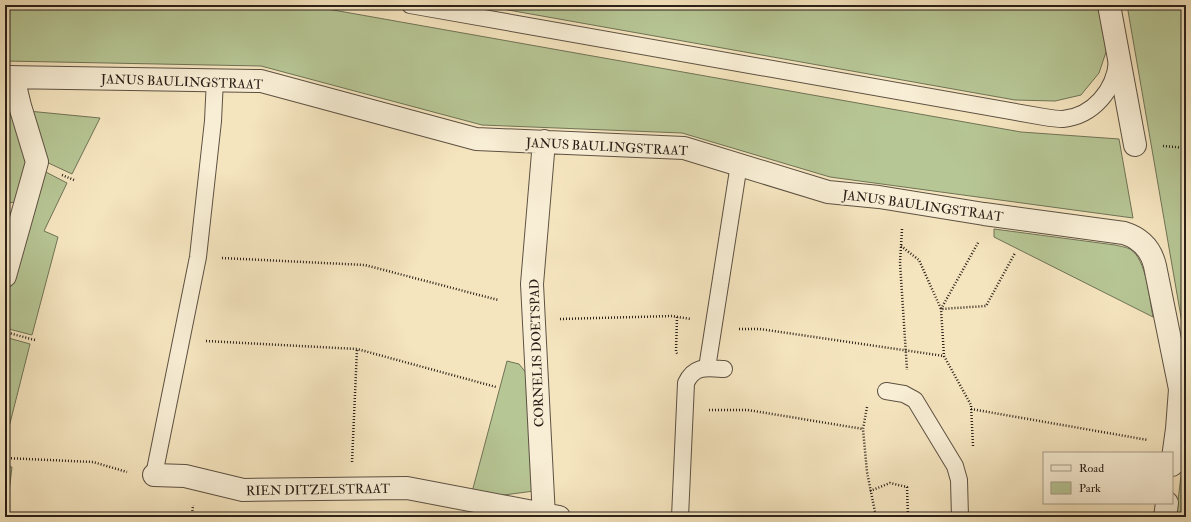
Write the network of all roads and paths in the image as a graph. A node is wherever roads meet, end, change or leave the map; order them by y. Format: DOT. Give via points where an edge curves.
graph roads {
  1 [pos="410,5"];
  2 [pos="1109,5"];
  3 [pos="1118,53"];
  4 [pos="9,77"];
  5 [pos="215,79"];
  6 [pos="544,141"];
  7 [pos="1136,145"];
  8 [pos="740,164"];
  9 [pos="904,202"];
  10 [pos="984,214"];
  11 [pos="901,246"];
  12 [pos="1015,253"];
  13 [pos="198,256"];
  14 [pos="5,276"];
  15 [pos="498,300"];
  16 [pos="941,309"];
  17 [pos="677,316"];
  18 [pos="5,332"];
  19 [pos="34,340"];
  20 [pos="182,340"];
  21 [pos="357,349"];
  22 [pos="907,352"];
  23 [pos="944,356"];
  24 [pos="724,369"];
  25 [pos="700,370"];
  26 [pos="496,386"];
  27 [pos="886,391"];
  28 [pos="904,394"];
  29 [pos="868,402"];
  30 [pos="971,409"];
  31 [pos="685,410"];
  32 [pos="863,429"];
  33 [pos="1160,452"];
  34 [pos="1173,455"];
  35 [pos="5,458"];
  36 [pos="955,466"];
  37 [pos="154,476"];
  38 [pos="351,488"];
  39 [pos="870,491"];
  40 [pos="1167,504"];
  41 [pos="549,516"];
  42 [pos="680,517"];
  43 [pos="876,517"];
  44 [pos="908,517"];
  45 [pos="960,517"];
  46 [pos="1165,517"];
  1 -- 3 [label="lane" via="1063,119 1081,114 1097,104 1109,89 1116,72"];
  2 -- 3 [label="street"];
  3 -- 7 [label="street"];
  4 -- 5 [label="street, JANUS BAULINGSTRAAT"];
  4 -- 14 [label="street" via="37,162"];
  5 -- 6 [label="street, JANUS BAULINGSTRAAT" via="261,81 476,139"];
  5 -- 13 [label="lane" via="213,121"];
  6 -- 8 [label="street, JANUS BAULINGSTRAAT" via="684,148"];
  6 -- 41 [label="street, CORNELIS DOETSPAD" via="532,284"];
  8 -- 9 [label="street, JANUS BAULINGSTRAAT" via="828,192"];
  8 -- 25 [label="lane"];
  9 -- 10 [label="street, JANUS BAULINGSTRAAT"];
  9 -- 11 [label="path"];
  10 -- 16 [label="path" via="979,243"];
  10 -- 34 [label="street, JANUS BAULINGSTRAAT" via="1117,231 1137,238 1147,247 1154,259 1180,389"];
  11 -- 16 [label="path" via="919,260"];
  11 -- 22 [label="path"];
  12 -- 16 [label="path" via="986,306"];
  13 -- 15 [label="path" via="365,265"];
  13 -- 20 [label="lane"];
  16 -- 23 [label="path"];
  17 -- 25 [label="path" via="676,352"];
  18 -- 19 [label="path"];
  20 -- 21 [label="path"];
  20 -- 37 [label="lane"];
  21 -- 26 [label="path"];
  21 -- 38 [label="path"];
  22 -- 23 [label="path"];
  22 -- 28 [label="path" via="908,380"];
  23 -- 30 [label="path"];
  24 -- 25 [label="lane"];
  25 -- 31 [label="lane" via="689,376 685,386"];
  27 -- 28 [label="lane"];
  28 -- 36 [label="lane" via="920,406"];
  29 -- 32 [label="path"];
  30 -- 33 [label="path"];
  30 -- 36 [label="path" via="973,445"];
  31 -- 32 [label="path" via="748,410"];
  31 -- 42 [label="lane"];
  32 -- 39 [label="path"];
  35 -- 37 [label="path" via="93,462 139,475"];
  36 -- 45 [label="lane" via="959,480"];
  37 -- 38 [label="street, RIEN DITZELSTRAAT" via="185,476 243,490"];
  38 -- 41 [label="street, RIEN DITZELSTRAAT" via="407,488"];
  39 -- 43 [label="path"];
  39 -- 44 [label="path" via="890,483 907,487"];
  40 -- 46 [label="street"];
}
